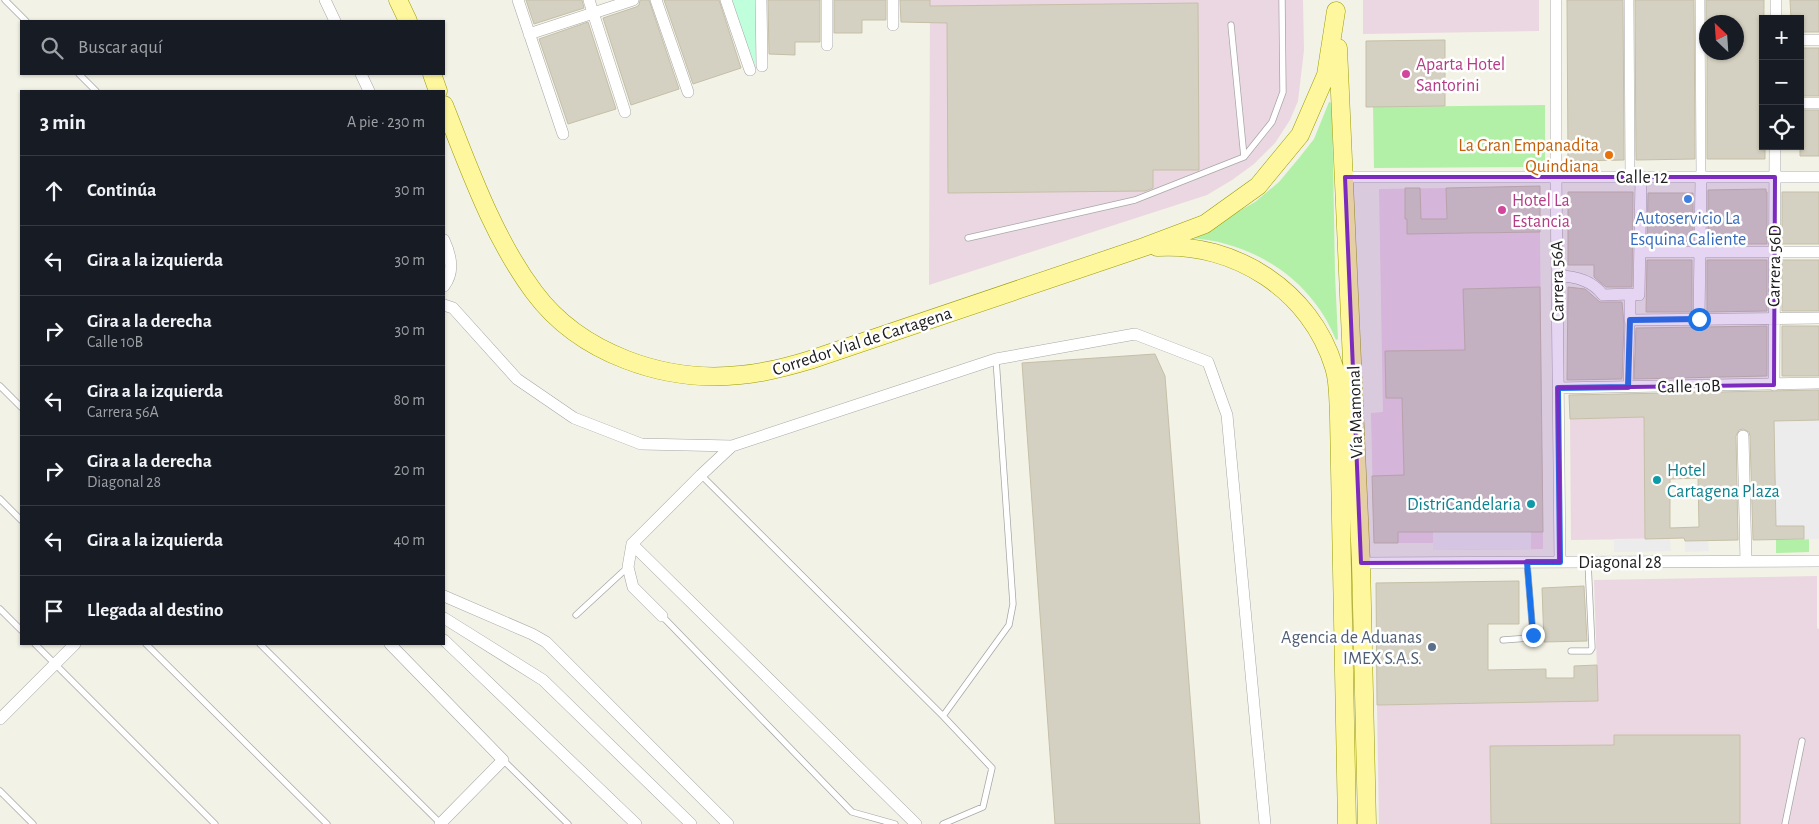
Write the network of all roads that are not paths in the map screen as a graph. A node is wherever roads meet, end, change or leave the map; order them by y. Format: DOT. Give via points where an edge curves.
graph roads {
  1 [pos="5,0"];
  2 [pos="325,0"];
  3 [pos="398,0"];
  4 [pos="518,0"];
  5 [pos="589,0"];
  6 [pos="633,0"];
  7 [pos="656,0"];
  8 [pos="726,0"];
  9 [pos="761,0"];
  10 [pos="827,0"];
  11 [pos="893,0"];
  12 [pos="1282,0"];
  13 [pos="1556,0"];
  14 [pos="1629,0"];
  15 [pos="1700,0"];
  16 [pos="1776,0"];
  17 [pos="1336,5"];
  18 [pos="593,14"];
  19 [pos="1776,15"];
  20 [pos="25,20"];
  21 [pos="335,20"];
  22 [pos="408,20"];
  23 [pos="893,25"];
  24 [pos="1231,25"];
  25 [pos="529,34"];
  26 [pos="1804,40"];
  27 [pos="1819,40"];
  28 [pos="827,45"];
  29 [pos="762,66"];
  30 [pos="750,70"];
  31 [pos="80,75"];
  32 [pos="362,75"];
  33 [pos="432,75"];
  34 [pos="95,90"];
  35 [pos="369,90"];
  36 [pos="438,90"];
  37 [pos="688,92"];
  38 [pos="1804,103"];
  39 [pos="1819,103"];
  40 [pos="445,108"];
  41 [pos="625,112"];
  42 [pos="563,134"];
  43 [pos="1775,150"];
  44 [pos="1244,157"];
  45 [pos="1345,177"];
  46 [pos="1636,177"];
  47 [pos="1775,177"];
  48 [pos="1819,177"];
  49 [pos="1556,178"];
  50 [pos="1701,178"];
  51 [pos="968,238"];
  52 [pos="445,243"];
  53 [pos="1144,247"];
  54 [pos="1640,252"];
  55 [pos="1700,252"];
  56 [pos="1819,252"];
  57 [pos="1775,253"];
  58 [pos="1557,276"];
  59 [pos="445,284"];
  60 [pos="1630,294"];
  61 [pos="445,305"];
  62 [pos="1819,318"];
  63 [pos="1699,319"];
  64 [pos="1774,319"];
  65 [pos="1630,320"];
  66 [pos="996,359"];
  67 [pos="1335,368"];
  68 [pos="1819,383"];
  69 [pos="1774,385"];
  70 [pos="0,386"];
  71 [pos="1628,387"];
  72 [pos="1558,388"];
  73 [pos="20,406"];
  74 [pos="1743,436"];
  75 [pos="732,446"];
  76 [pos="700,475"];
  77 [pos="0,499"];
  78 [pos="20,519"];
  79 [pos="632,544"];
  80 [pos="1746,561"];
  81 [pos="1819,561"];
  82 [pos="1527,562"];
  83 [pos="1560,562"];
  84 [pos="1588,562"];
  85 [pos="1361,563"];
  86 [pos="628,567"];
  87 [pos="445,597"];
  88 [pos="0,609"];
  89 [pos="576,615"];
  90 [pos="662,616"];
  91 [pos="445,619"];
  92 [pos="20,629"];
  93 [pos="1503,640"];
  94 [pos="445,641"];
  95 [pos="36,645"];
  96 [pos="74,645"];
  97 [pos="147,645"];
  98 [pos="261,645"];
  99 [pos="391,645"];
  100 [pos="1571,651"];
  101 [pos="55,664"];
  102 [pos="943,716"];
  103 [pos="0,719"];
  104 [pos="1802,740"];
  105 [pos="503,760"];
  106 [pos="0,791"];
  107 [pos="33,824"];
  108 [pos="215,824"];
  109 [pos="327,824"];
  110 [pos="441,824"];
  111 [pos="568,824"];
  112 [pos="636,824"];
  113 [pos="691,824"];
  114 [pos="728,824"];
  115 [pos="895,824"];
  116 [pos="916,824"];
  117 [pos="942,824"];
  118 [pos="1265,824"];
  119 [pos="1347,824"];
  120 [pos="1367,824"];
  121 [pos="1785,824"];
  1 -- 20 [label="lane"];
  2 -- 21 [label="street"];
  3 -- 22 [label="main road"];
  4 -- 25 [label="street"];
  5 -- 18 [label="street"];
  6 -- 18 [label="street"];
  7 -- 37 [label="street"];
  8 -- 30 [label="street"];
  9 -- 29 [label="street"];
  10 -- 28 [label="street"];
  11 -- 23 [label="street"];
  12 -- 44 [label="lane" via="1283,92 1272,122"];
  13 -- 49 [label="street, Carrera 56A"];
  14 -- 46 [label="street"];
  15 -- 50 [label="street"];
  16 -- 19 [label="street"];
  17 -- 45 [label="main road, Vía Mamonal"];
  17 -- 53 [label="main road, Corredor Vial de Cartagena" via="1326,75 1300,135 1258,186 1205,224"];
  18 -- 25 [label="street"];
  18 -- 41 [label="street"];
  24 -- 44 [label="lane"];
  25 -- 42 [label="street"];
  26 -- 27 [label="street"];
  31 -- 34 [label="lane"];
  32 -- 35 [label="street"];
  33 -- 36 [label="main road"];
  38 -- 39 [label="street"];
  40 -- 53 [label="main road, Corredor Vial de Cartagena" via="482,203 535,294 577,334 600,348 628,361 677,374 740,375 775,370"];
  43 -- 47 [label="street, Carrera 56D"];
  44 -- 51 [label="lane" via="1135,200"];
  45 -- 49 [label="street, Calle 12"];
  45 -- 85 [label="main road, Vía Mamonal"];
  46 -- 49 [label="street, Calle 12"];
  46 -- 50 [label="street, Calle 12"];
  46 -- 54 [label="street"];
  47 -- 48 [label="street, Calle 12"];
  47 -- 50 [label="street, Calle 12"];
  47 -- 57 [label="street, Carrera 56D"];
  49 -- 58 [label="street, Carrera 56A"];
  50 -- 55 [label="street"];
  52 -- 59 [label="street" via="452,267"];
  53 -- 67 [label="main road, Corredor Vial de Cartagena" via="1198,248 1225,255 1273,280 1311,320"];
  54 -- 55 [label="street"];
  54 -- 60 [label="street" via="1640,294"];
  55 -- 57 [label="street"];
  55 -- 63 [label="street"];
  56 -- 57 [label="street"];
  57 -- 64 [label="street, Carrera 56D"];
  58 -- 60 [label="street" via="1587,281 1603,295"];
  58 -- 72 [label="street, Carrera 56A"];
  60 -- 65 [label="street"];
  61 -- 75 [label="street" via="454,308 517,379 574,418 641,444"];
  62 -- 64 [label="street"];
  63 -- 64 [label="street"];
  63 -- 65 [label="street"];
  64 -- 69 [label="street, Carrera 56D"];
  65 -- 71 [label="street"];
  66 -- 75 [label="street"];
  66 -- 102 [label="lane" via="1013,604 1009,625"];
  66 -- 118 [label="street" via="1135,334 1208,362 1227,415"];
  67 -- 119 [label="main road, Vía Mamonal" via="1339,416"];
  68 -- 69 [label="street, Calle 10B"];
  69 -- 71 [label="street, Calle 10B"];
  70 -- 73 [label="lane"];
  71 -- 72 [label="street, Calle 10B"];
  72 -- 83 [label="street, Carrera 56A"];
  74 -- 80 [label="street"];
  75 -- 76 [label="street"];
  76 -- 79 [label="street"];
  76 -- 102 [label="lane"];
  77 -- 78 [label="lane"];
  79 -- 86 [label="street"];
  79 -- 116 [label="street"];
  80 -- 81 [label="street, Diagonal 28"];
  80 -- 84 [label="street, Diagonal 28"];
  82 -- 83 [label="street, Diagonal 28"];
  82 -- 85 [label="street, Diagonal 28"];
  82 -- 93 [label="lane" via="1533,635"];
  83 -- 84 [label="street, Diagonal 28"];
  84 -- 100 [label="lane" via="1592,648 1590,651"];
  85 -- 120 [label="main road, Vía Mamonal"];
  86 -- 89 [label="lane"];
  86 -- 90 [label="street" via="633,587"];
  87 -- 114 [label="street" via="546,642"];
  88 -- 92 [label="lane"];
  90 -- 115 [label="lane" via="852,812"];
  91 -- 113 [label="street" via="543,680"];
  94 -- 112 [label="street"];
  95 -- 101 [label="lane"];
  96 -- 101 [label="street"];
  97 -- 109 [label="lane"];
  98 -- 110 [label="lane"];
  99 -- 105 [label="street"];
  101 -- 103 [label="street"];
  101 -- 108 [label="lane"];
  102 -- 117 [label="lane" via="992,768 983,807"];
  104 -- 121 [label="lane"];
  105 -- 110 [label="street"];
  105 -- 111 [label="lane"];
  106 -- 107 [label="lane"];
}
